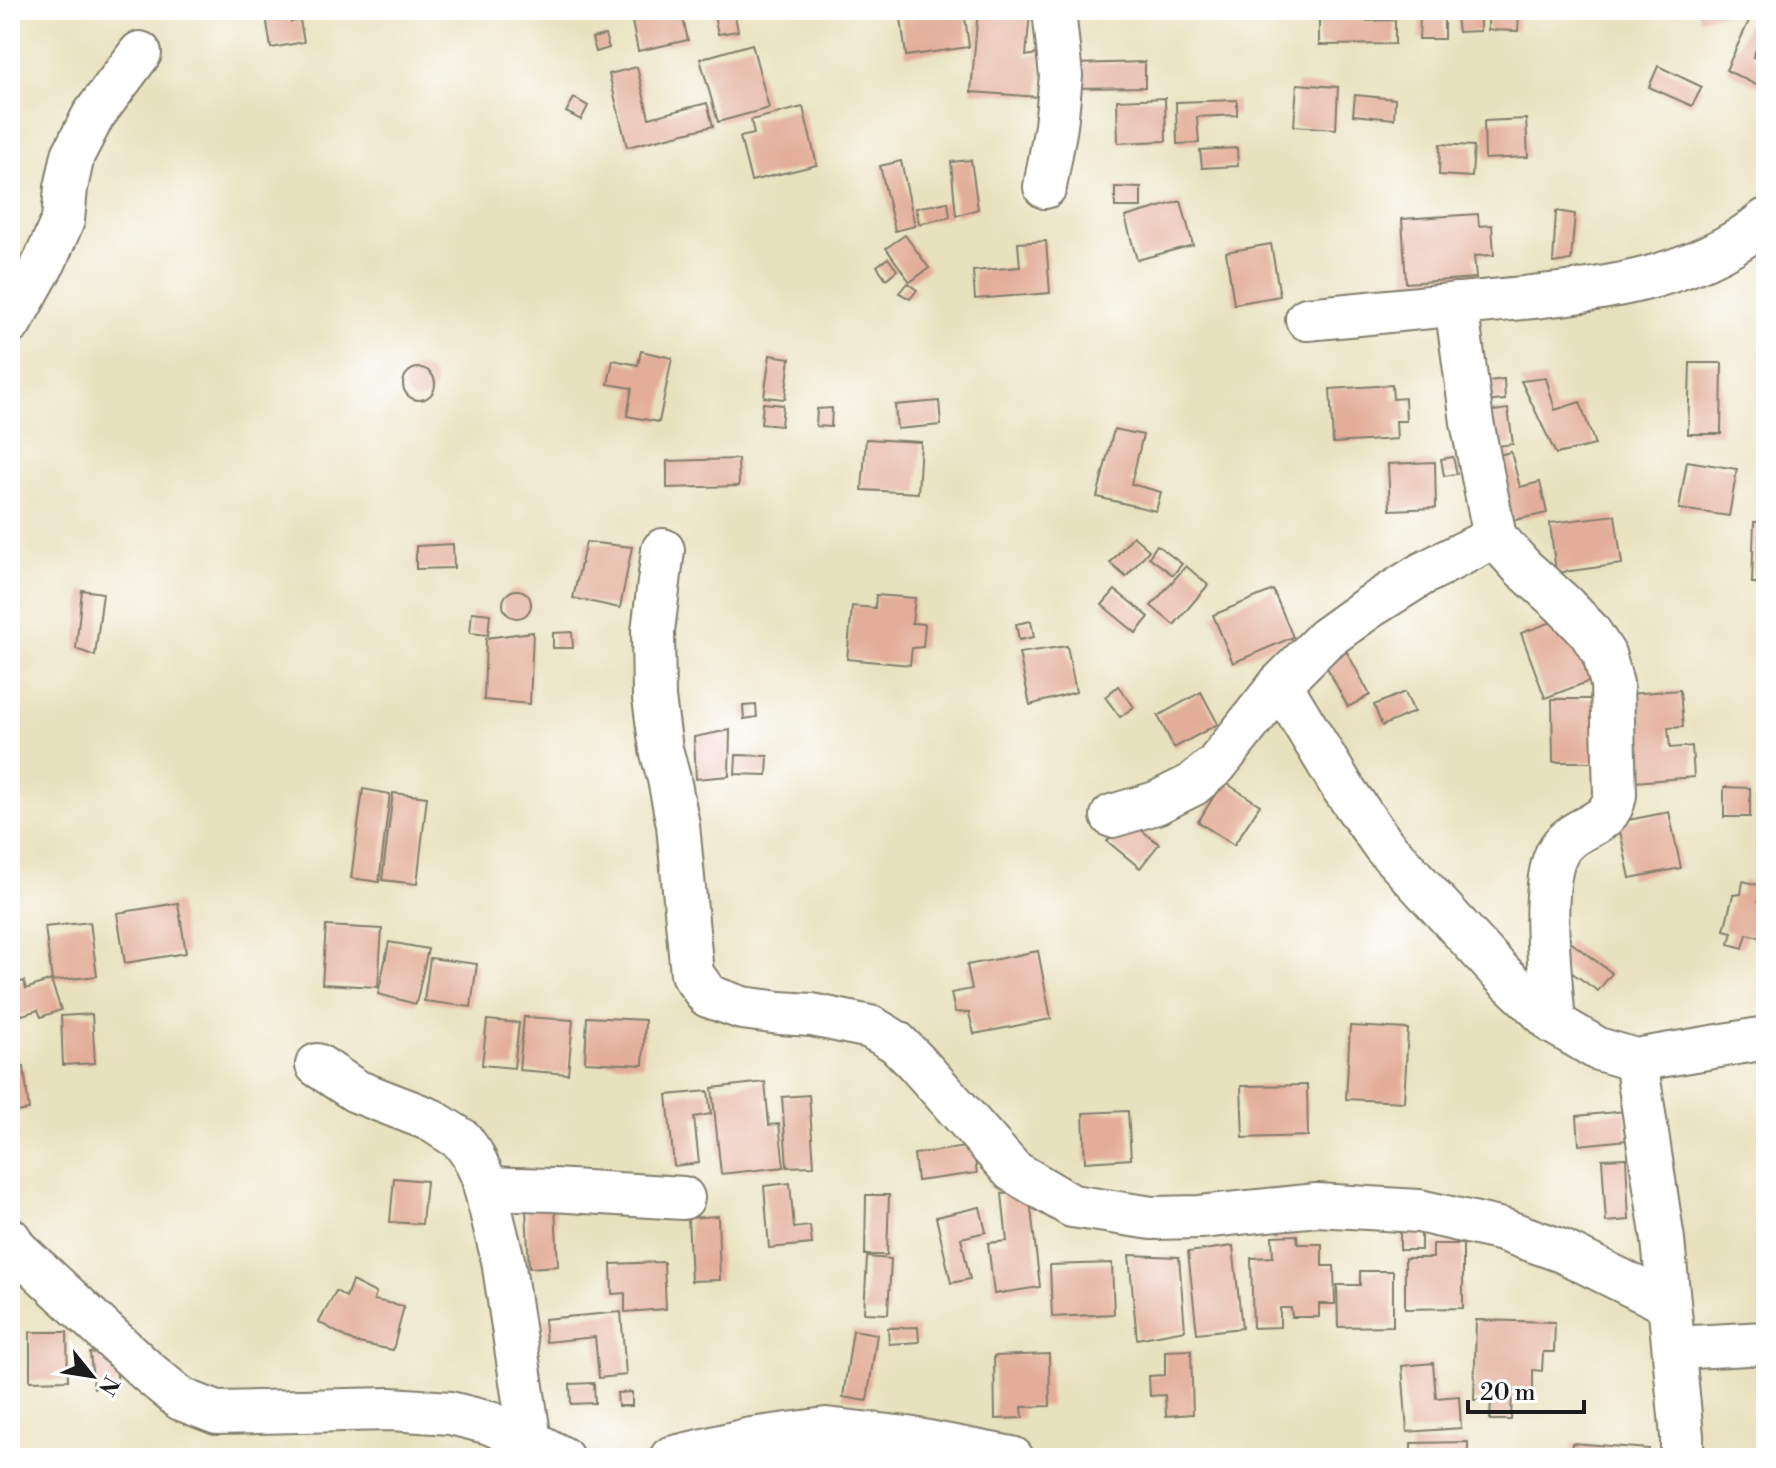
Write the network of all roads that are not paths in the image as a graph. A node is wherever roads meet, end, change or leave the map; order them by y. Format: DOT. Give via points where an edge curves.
graph roads {
  1 [pos="1054,10"];
  2 [pos="140,53"];
  3 [pos="1045,187"];
  4 [pos="1766,220"];
  5 [pos="1456,304"];
  6 [pos="1307,319"];
  7 [pos="10,323"];
  8 [pos="1495,537"];
  9 [pos="663,550"];
  10 [pos="1280,684"];
  11 [pos="1112,816"];
  12 [pos="1554,1023"];
  13 [pos="1766,1038"];
  14 [pos="1636,1060"];
  15 [pos="317,1065"];
  16 [pos="485,1188"];
  17 [pos="683,1198"];
  18 [pos="10,1239"];
  19 [pos="1669,1304"];
  20 [pos="1766,1343"];
  21 [pos="1674,1348"];
  22 [pos="546,1450"];
  23 [pos="671,1458"];
  24 [pos="1012,1458"];
  25 [pos="1682,1458"];
  1 -- 3 [label="street" via="1061,76"];
  2 -- 7 [label="street" via="93,116 73,155 63,220"];
  4 -- 5 [label="street" via="1695,262 1635,282"];
  5 -- 6 [label="street"];
  5 -- 8 [label="street"];
  8 -- 10 [label="street" via="1368,608 1325,639"];
  8 -- 12 [label="street" via="1589,631 1604,654 1612,684 1613,805 1598,822 1571,835 1550,872"];
  9 -- 19 [label="street" via="653,631 654,698 678,825 692,974 708,996 742,1008 812,1015 881,1033 916,1062 1013,1171 1072,1206 1152,1218 1317,1205 1419,1211 1503,1230 1562,1251"];
  10 -- 11 [label="street" via="1216,765 1192,785"];
  10 -- 12 [label="street" via="1384,846"];
  12 -- 14 [label="street" via="1598,1049"];
  13 -- 14 [label="street"];
  14 -- 19 [label="street"];
  15 -- 16 [label="street" via="356,1091 431,1120 462,1140"];
  16 -- 17 [label="street"];
  16 -- 22 [label="street"];
  18 -- 22 [label="street" via="147,1371 181,1399 205,1409 450,1413 490,1423"];
  19 -- 21 [label="street"];
  20 -- 21 [label="street"];
  21 -- 25 [label="street"];
  23 -- 24 [label="street" via="826,1429"];
}
